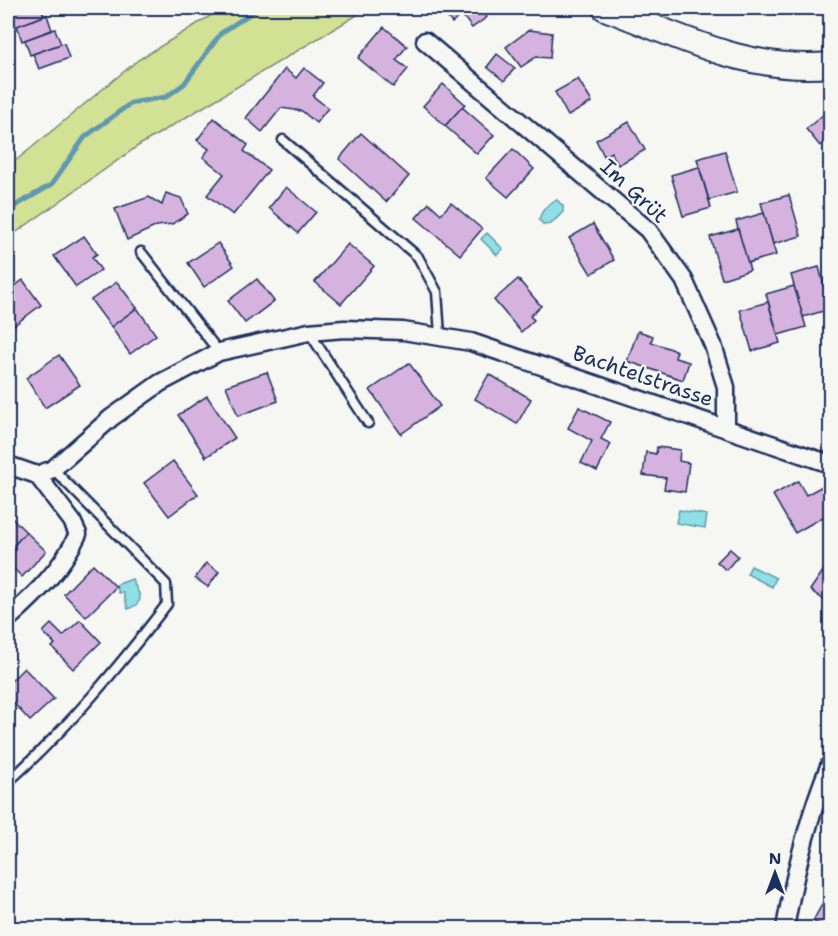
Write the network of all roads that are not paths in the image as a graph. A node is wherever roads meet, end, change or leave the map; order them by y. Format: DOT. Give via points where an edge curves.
graph roads {
  1 [pos="605,8"];
  2 [pos="425,41"];
  3 [pos="831,65"];
  4 [pos="283,140"];
  5 [pos="141,252"];
  6 [pos="309,332"];
  7 [pos="440,335"];
  8 [pos="219,352"];
  9 [pos="368,423"];
  10 [pos="726,428"];
  11 [pos="831,464"];
  12 [pos="8,468"];
  13 [pos="45,472"];
  14 [pos="8,619"];
  15 [pos="831,764"];
  16 [pos="8,782"];
  17 [pos="785,928"];
  1 -- 3 [label="main road" via="752,62"];
  2 -- 10 [label="street, Im Grüt" via="648,230 684,280 714,345 726,387"];
  4 -- 7 [label="lane" via="418,257 436,292"];
  5 -- 8 [label="lane"];
  6 -- 7 [label="street, Bachtelstrasse" via="372,329"];
  6 -- 8 [label="street, Bachtelstrasse"];
  6 -- 9 [label="lane"];
  7 -- 10 [label="street, Bachtelstrasse" via="499,350"];
  8 -- 13 [label="street, Bachtelstrasse" via="152,389"];
  10 -- 11 [label="street, Bachtelstrasse"];
  12 -- 13 [label="street"];
  13 -- 14 [label="street" via="78,534 66,559"];
  13 -- 16 [label="lane" via="166,584 167,604 69,724"];
  15 -- 17 [label="street" via="812,814"];
}
